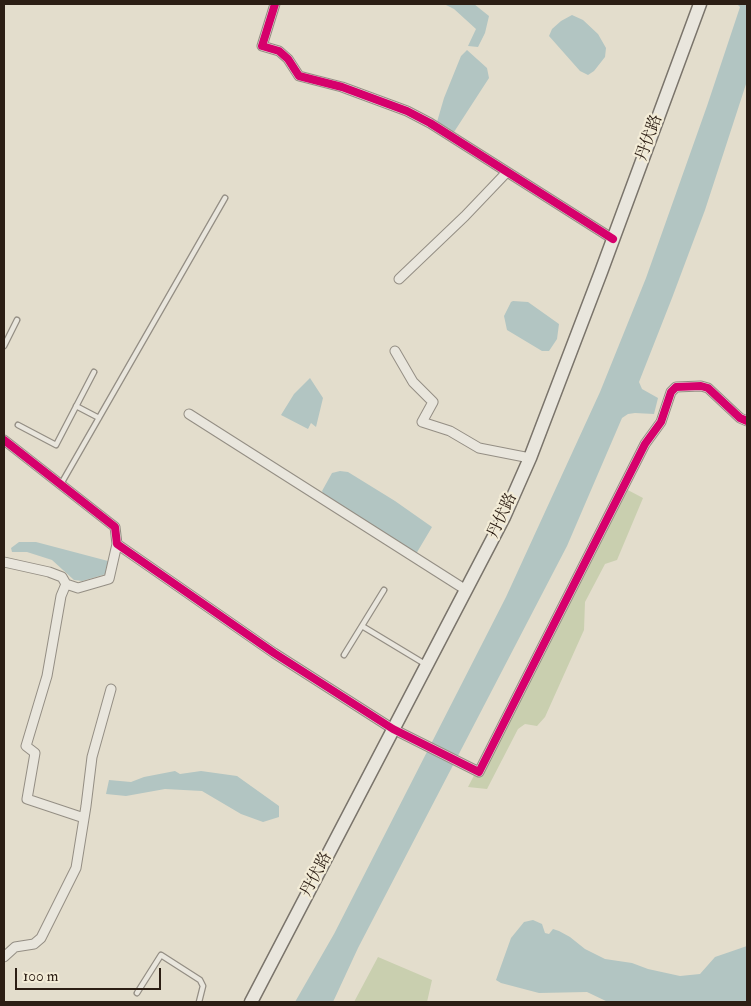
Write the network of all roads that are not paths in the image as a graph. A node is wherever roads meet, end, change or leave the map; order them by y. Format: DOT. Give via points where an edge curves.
graph roads {
  1 [pos="275,4"];
  2 [pos="700,4"];
  3 [pos="507,172"];
  4 [pos="225,198"];
  5 [pos="613,239"];
  6 [pos="399,279"];
  7 [pos="17,320"];
  8 [pos="4,346"];
  9 [pos="394,351"];
  10 [pos="94,372"];
  11 [pos="76,406"];
  12 [pos="188,414"];
  13 [pos="99,418"];
  14 [pos="747,421"];
  15 [pos="18,425"];
  16 [pos="4,440"];
  17 [pos="530,458"];
  18 [pos="61,484"];
  19 [pos="117,544"];
  20 [pos="4,562"];
  21 [pos="66,584"];
  22 [pos="384,590"];
  23 [pos="466,590"];
  24 [pos="362,626"];
  25 [pos="344,655"];
  26 [pos="426,666"];
  27 [pos="112,689"];
  28 [pos="399,732"];
  29 [pos="84,818"];
  30 [pos="4,957"];
  31 [pos="137,992"];
  32 [pos="200,1002"];
  33 [pos="251,1002"];
  1 -- 3 [label="street" via="262,46 279,51 299,76 342,87 407,111"];
  2 -- 5 [label="main road, 丹伏路"];
  3 -- 5 [label="street"];
  3 -- 6 [label="street"];
  4 -- 13 [label="lane"];
  5 -- 17 [label="main road, 丹伏路"];
  7 -- 8 [label="lane"];
  9 -- 17 [label="street" via="413,382 434,402 422,422 450,431 479,448"];
  10 -- 11 [label="lane"];
  11 -- 13 [label="lane"];
  11 -- 15 [label="lane" via="56,445"];
  12 -- 23 [label="street"];
  13 -- 18 [label="lane"];
  14 -- 28 [label="street" via="708,388 676,387 671,392 661,422 645,444 479,772"];
  16 -- 18 [label="street"];
  17 -- 23 [label="main road, 丹伏路"];
  18 -- 19 [label="street" via="115,527"];
  19 -- 21 [label="street" via="109,579 78,588"];
  19 -- 28 [label="street" via="274,653"];
  20 -- 21 [label="street" via="49,572 62,578"];
  21 -- 29 [label="street" via="61,596 48,676 26,746 35,753 27,800"];
  22 -- 24 [label="lane"];
  23 -- 26 [label="main road, 丹伏路"];
  24 -- 25 [label="lane"];
  24 -- 26 [label="lane"];
  26 -- 28 [label="main road, 丹伏路"];
  27 -- 29 [label="street" via="92,758"];
  28 -- 33 [label="main road, 丹伏路"];
  29 -- 30 [label="street" via="76,868 41,938 34,944 16,947"];
  31 -- 32 [label="lane" via="162,955 200,980 203,986"];
}
